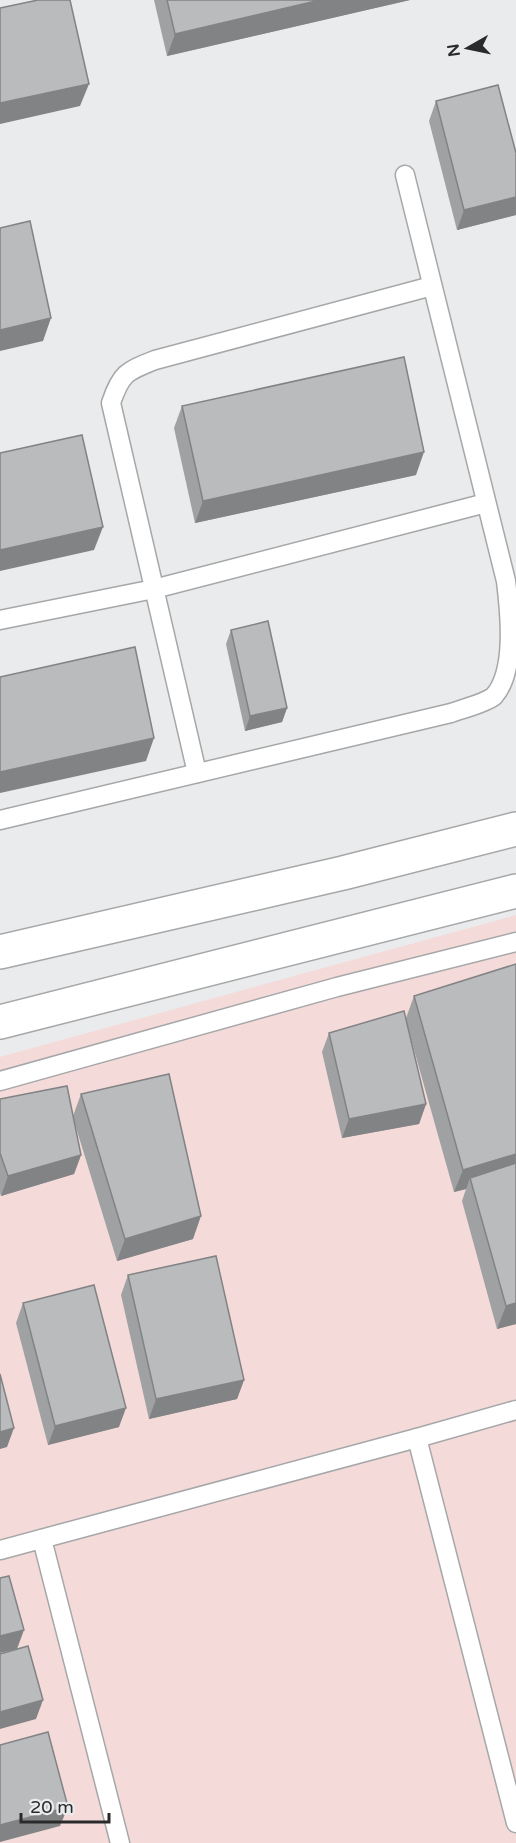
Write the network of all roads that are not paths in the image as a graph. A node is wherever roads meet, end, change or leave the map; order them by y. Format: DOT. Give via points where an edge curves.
graph roads {
  1 [pos="405,175"];
  2 [pos="432,286"];
  3 [pos="486,503"];
  4 [pos="154,589"];
  5 [pos="0,620"];
  6 [pos="197,773"];
  7 [pos="0,820"];
  8 [pos="516,830"];
  9 [pos="516,891"];
  10 [pos="516,942"];
  11 [pos="0,951"];
  12 [pos="0,1022"];
  13 [pos="0,1081"];
  14 [pos="516,1410"];
  15 [pos="417,1438"];
  16 [pos="42,1539"];
  17 [pos="0,1550"];
  18 [pos="516,1824"];
  19 [pos="120,1843"];
  1 -- 2 [label="lane"];
  2 -- 3 [label="lane"];
  2 -- 4 [label="lane" via="155,360 130,370 117,383 111,403"];
  3 -- 4 [label="lane"];
  3 -- 6 [label="lane" via="506,581 514,645 507,679 494,697 451,713"];
  4 -- 5 [label="lane"];
  4 -- 6 [label="lane"];
  6 -- 7 [label="lane"];
  8 -- 11 [label="street"];
  9 -- 12 [label="street"];
  10 -- 13 [label="lane" via="337,987"];
  14 -- 15 [label="lane"];
  15 -- 16 [label="lane"];
  15 -- 18 [label="lane"];
  16 -- 17 [label="lane"];
  16 -- 19 [label="lane"];
}
